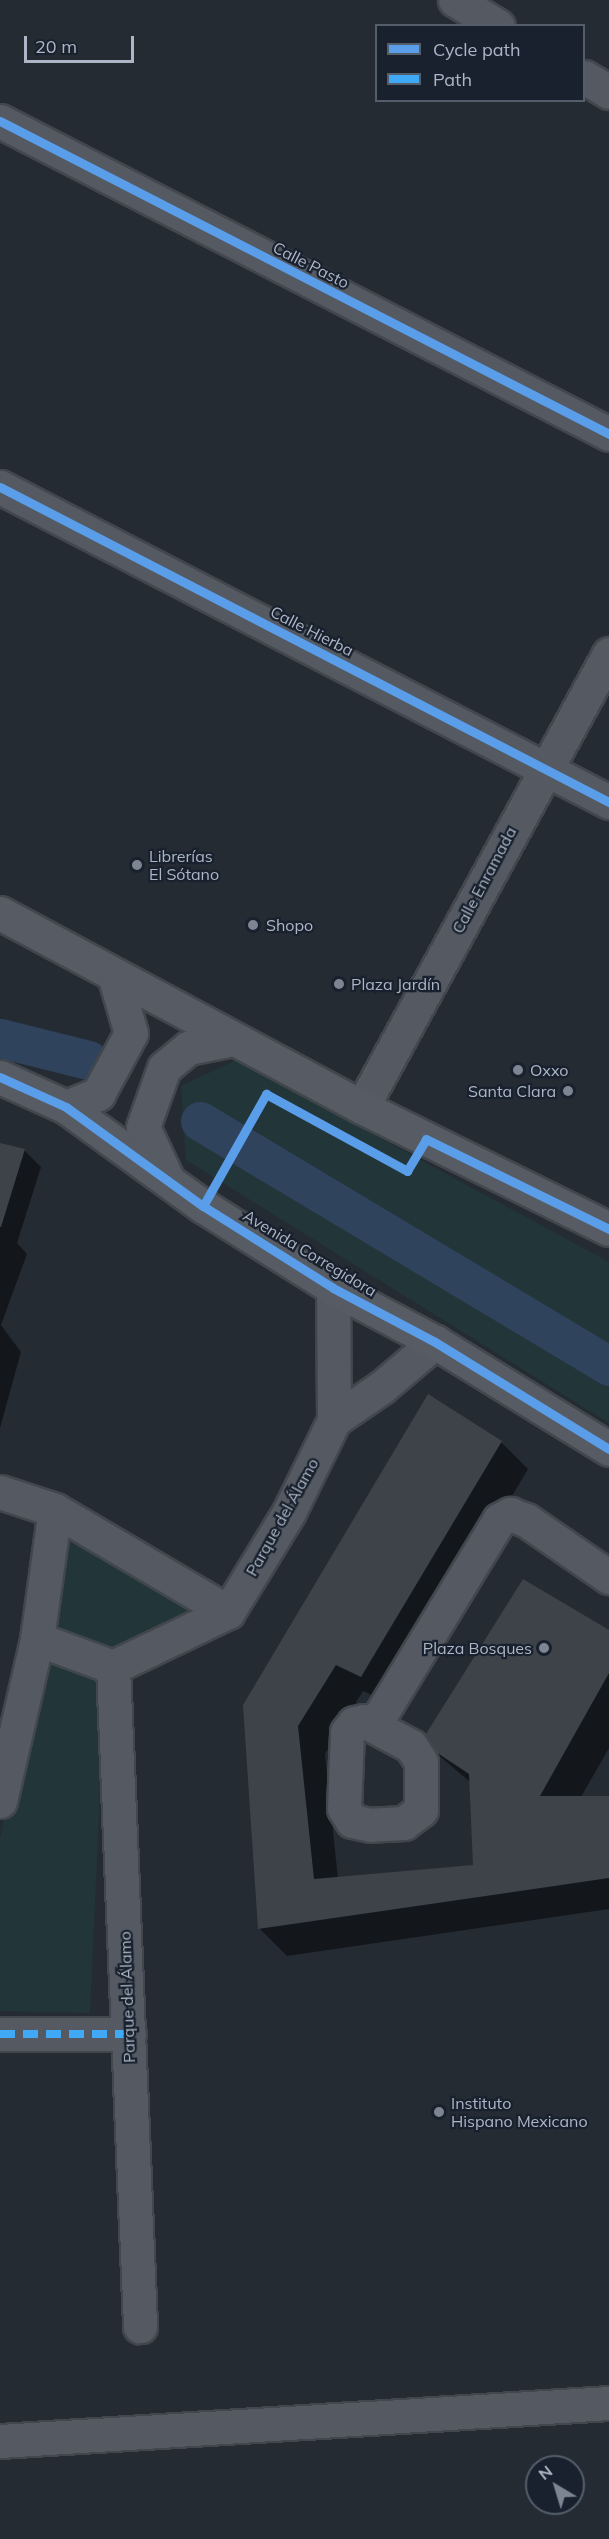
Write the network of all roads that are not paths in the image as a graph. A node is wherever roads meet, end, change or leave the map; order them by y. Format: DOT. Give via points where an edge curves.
graph roads {
  1 [pos="455,0"];
  2 [pos="495,24"];
  3 [pos="585,77"];
  4 [pos="609,92"];
  5 [pos="0,121"];
  6 [pos="609,434"];
  7 [pos="0,487"];
  8 [pos="609,654"];
  9 [pos="544,767"];
  10 [pos="609,802"];
  11 [pos="7,920"];
  12 [pos="114,975"];
  13 [pos="233,1039"];
  14 [pos="0,1077"];
  15 [pos="66,1107"];
  16 [pos="362,1107"];
  17 [pos="169,1183"];
  18 [pos="606,1225"];
  19 [pos="333,1287"];
  20 [pos="435,1342"];
  21 [pos="334,1420"];
  22 [pos="609,1449"];
  23 [pos="0,1492"];
  24 [pos="55,1510"];
  25 [pos="609,1577"];
  26 [pos="228,1612"];
  27 [pos="37,1639"];
  28 [pos="113,1667"];
  29 [pos="375,1724"];
  30 [pos="0,1801"];
  31 [pos="0,2034"];
  32 [pos="129,2034"];
  33 [pos="140,2326"];
  34 [pos="609,2403"];
  35 [pos="0,2441"];
  1 -- 2 [label="street"];
  3 -- 4 [label="street"];
  5 -- 6 [label="street, Calle Pasto"];
  7 -- 9 [label="street, Calle Hierba"];
  8 -- 9 [label="street, Calle Enramada"];
  9 -- 10 [label="street, Calle Hierba"];
  9 -- 16 [label="street, Calle Enramada"];
  11 -- 12 [label="main road"];
  12 -- 13 [label="main road"];
  12 -- 15 [label="main road" via="130,1033 98,1094"];
  13 -- 16 [label="main road"];
  13 -- 17 [label="main road" via="188,1048 164,1068 143,1127"];
  14 -- 15 [label="main road, Avenida Corregidora"];
  15 -- 17 [label="main road, Avenida Corregidora"];
  16 -- 18 [label="main road"];
  17 -- 19 [label="main road, Avenida Corregidora"];
  19 -- 20 [label="main road, Avenida Corregidora"];
  19 -- 21 [label="street, Parque del Álamo"];
  20 -- 21 [label="street, Parque del Álamo" via="382,1387"];
  20 -- 22 [label="main road, Avenida Corregidora"];
  21 -- 26 [label="street, Parque del Álamo" via="289,1512"];
  23 -- 24 [label="street"];
  24 -- 26 [label="street"];
  24 -- 27 [label="street"];
  25 -- 29 [label="street" via="526,1521 510,1514 499,1520"];
  26 -- 28 [label="street"];
  27 -- 28 [label="street"];
  27 -- 30 [label="street"];
  28 -- 32 [label="street, Parque del Álamo"];
  31 -- 32 [label="street"];
  32 -- 33 [label="street, Parque del Álamo"];
  34 -- 35 [label="street"];
}
